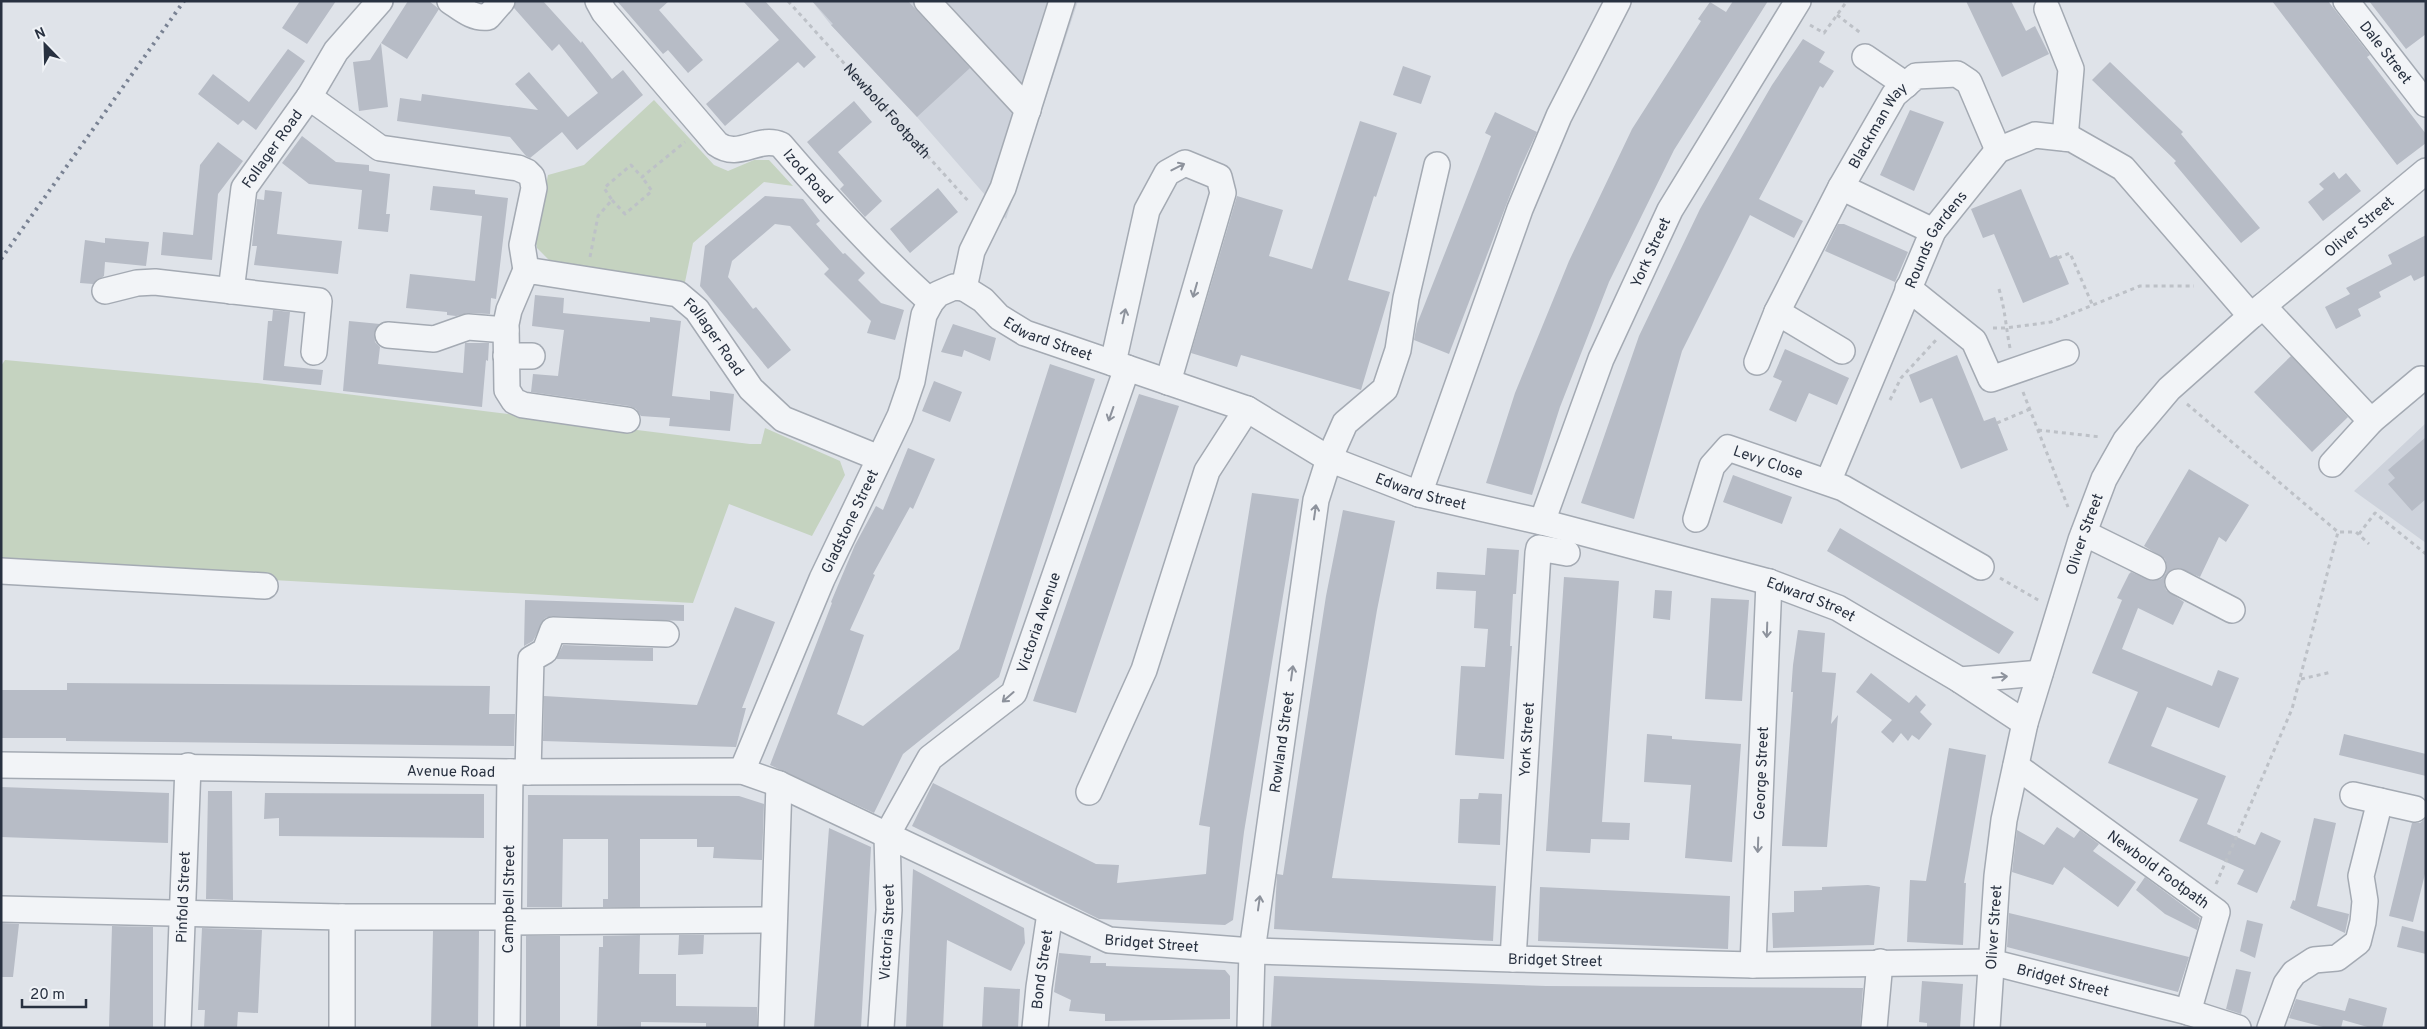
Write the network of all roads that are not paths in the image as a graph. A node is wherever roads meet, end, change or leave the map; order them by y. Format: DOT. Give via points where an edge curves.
graph roads {
  1 [pos="380,1"];
  2 [pos="450,1"];
  3 [pos="502,1"];
  4 [pos="927,1"];
  5 [pos="1062,1"];
  6 [pos="1618,1"];
  7 [pos="2346,1"];
  8 [pos="598,2"];
  9 [pos="1794,7"];
  10 [pos="2047,10"];
  11 [pos="1865,57"];
  12 [pos="1906,85"];
  13 [pos="309,97"];
  14 [pos="2426,104"];
  15 [pos="1028,110"];
  16 [pos="2065,138"];
  17 [pos="1998,150"];
  18 [pos="1437,165"];
  19 [pos="2426,171"];
  20 [pos="1841,187"];
  21 [pos="1933,231"];
  22 [pos="526,270"];
  23 [pos="964,288"];
  24 [pos="1908,288"];
  25 [pos="105,291"];
  26 [pos="231,291"];
  27 [pos="931,302"];
  28 [pos="2257,311"];
  29 [pos="1777,312"];
  30 [pos="506,330"];
  31 [pos="388,334"];
  32 [pos="1842,351"];
  33 [pos="314,352"];
  34 [pos="2066,353"];
  35 [pos="506,356"];
  36 [pos="532,356"];
  37 [pos="1757,362"];
  38 [pos="1120,366"];
  39 [pos="2421,379"];
  40 [pos="1168,382"];
  41 [pos="1248,410"];
  42 [pos="627,420"];
  43 [pos="2371,422"];
  44 [pos="879,458"];
  45 [pos="1329,459"];
  46 [pos="2332,464"];
  47 [pos="1828,482"];
  48 [pos="1419,494"];
  49 [pos="1696,519"];
  50 [pos="1542,522"];
  51 [pos="2083,537"];
  52 [pos="1567,553"];
  53 [pos="1981,566"];
  54 [pos="2153,567"];
  55 [pos="1,571"];
  56 [pos="1769,582"];
  57 [pos="2178,582"];
  58 [pos="265,586"];
  59 [pos="2232,610"];
  60 [pos="666,634"];
  61 [pos="2040,673"];
  62 [pos="1960,680"];
  63 [pos="2025,723"];
  64 [pos="1,765"];
  65 [pos="188,766"];
  66 [pos="2016,766"];
  67 [pos="742,771"];
  68 [pos="519,772"];
  69 [pos="778,784"];
  70 [pos="1089,792"];
  71 [pos="2353,795"];
  72 [pos="2380,800"];
  73 [pos="2415,809"];
  74 [pos="888,835"];
  75 [pos="1,909"];
  76 [pos="182,913"];
  77 [pos="1050,913"];
  78 [pos="342,917"];
  79 [pos="508,920"];
  80 [pos="774,920"];
  81 [pos="1252,951"];
  82 [pos="1513,960"];
  83 [pos="1880,962"];
  84 [pos="1991,962"];
  85 [pos="1753,965"];
  86 [pos="2188,1012"];
  87 [pos="178,1028"];
  88 [pos="342,1028"];
  89 [pos="507,1028"];
  90 [pos="771,1028"];
  91 [pos="881,1028"];
  92 [pos="1035,1028"];
  93 [pos="1250,1028"];
  94 [pos="1874,1028"];
  95 [pos="1987,1028"];
  96 [pos="2238,1028"];
  97 [pos="2270,1028"];
  1 -- 13 [label="street, Follager Road" via="336,52"];
  2 -- 3 [label="street" via="482,18 488,17"];
  4 -- 15 [label="street"];
  5 -- 15 [label="street"];
  6 -- 48 [label="street" via="1559,116 1520,209"];
  7 -- 14 [label="street, Dale Street"];
  8 -- 27 [label="street, Izod Road" via="717,144 733,151 772,142 780,145 843,217"];
  9 -- 50 [label="street, York Street" via="1670,210 1601,359"];
  10 -- 16 [label="street" via="2071,69"];
  11 -- 12 [label="street"];
  12 -- 17 [label="street, Blackman Way" via="1916,76 1938,74 1957,74 1969,82"];
  12 -- 20 [label="street, Blackman Way" via="1894,95"];
  13 -- 22 [label="street, Follager Road" via="380,148 527,172 532,177 534,188 522,245"];
  13 -- 26 [label="street, Follager Road" via="244,188"];
  15 -- 23 [label="street" via="1003,188 972,251"];
  16 -- 17 [label="street, Rounds Gardens" via="2035,135"];
  16 -- 28 [label="street, Rounds Gardens" via="2123,168 2224,285"];
  17 -- 21 [label="street, Rounds Gardens"];
  18 -- 45 [label="street, Rowland Street" via="1406,298 1398,350 1385,389 1345,423"];
  19 -- 28 [label="street, Oliver Street"];
  20 -- 21 [label="street, Blackman Way"];
  20 -- 29 [label="street, Blackman Way"];
  21 -- 24 [label="street, Rounds Gardens"];
  22 -- 30 [label="street" via="509,310"];
  22 -- 44 [label="street, Follager Road" via="678,294 697,310 751,389 783,419"];
  23 -- 27 [label="street" via="946,290"];
  23 -- 38 [label="street, Edward Street" via="983,300 999,317 1025,333"];
  24 -- 34 [label="street" via="1974,341 1991,379"];
  24 -- 47 [label="street, Rounds Gardens"];
  25 -- 26 [label="street" via="155,282"];
  26 -- 33 [label="street" via="319,301"];
  27 -- 44 [label="street, Gladstone Street" via="924,315 912,381 900,416"];
  28 -- 43 [label="street, Rounds Gardens"];
  28 -- 51 [label="street, Oliver Street" via="2170,389 2126,440 2104,479"];
  29 -- 32 [label="street"];
  29 -- 37 [label="street, Blackman Way"];
  30 -- 31 [label="street" via="468,327 434,339"];
  30 -- 35 [label="street"];
  35 -- 36 [label="street"];
  35 -- 42 [label="street" via="507,390 514,401"];
  38 -- 40 [label="street, Edward Street"];
  38 -- 40 [label="street, Victoria Avenue, one-way" via="1147,210 1167,173 1185,163 1219,176 1223,193"];
  38 -- 74 [label="street, Victoria Avenue, one-way" via="1014,694 930,758"];
  39 -- 43 [label="street"];
  40 -- 41 [label="street, Edward Street"];
  41 -- 45 [label="street, Edward Street"];
  41 -- 70 [label="street" via="1206,471 1144,670"];
  43 -- 46 [label="street"];
  44 -- 67 [label="street, Gladstone Street" via="822,578"];
  45 -- 48 [label="street, Edward Street"];
  81 -- 45 [label="street, Rowland Street, one-way" via="1316,500"];
  47 -- 49 [label="street, Levy Close" via="1728,448 1712,466"];
  47 -- 53 [label="street"];
  48 -- 50 [label="street, Edward Street"];
  50 -- 56 [label="street, Edward Street"];
  51 -- 54 [label="street"];
  51 -- 61 [label="street, Oliver Street"];
  52 -- 82 [label="street, York Street" via="1539,548 1538,553"];
  55 -- 58 [label="street"];
  56 -- 62 [label="street, Edward Street" via="1838,608"];
  56 -- 85 [label="street, George Street, one-way"];
  57 -- 59 [label="street"];
  60 -- 68 [label="street, Campbell Street" via="553,630 545,651 530,659"];
  62 -- 61 [label="street, one-way"];
  61 -- 63 [label="street, Oliver Street"];
  62 -- 63 [label="street, Edward Street"];
  63 -- 66 [label="street, Oliver Street"];
  64 -- 65 [label="street, Avenue Road"];
  65 -- 68 [label="street, Avenue Road"];
  65 -- 76 [label="street, Pinfold Street"];
  66 -- 84 [label="street, Oliver Street" via="2004,820"];
  66 -- 86 [label="street, Newbold Footpath" via="2217,912"];
  67 -- 68 [label="street, Avenue Road"];
  67 -- 69 [label="street, Avenue Road"];
  68 -- 79 [label="street, Campbell Street"];
  69 -- 74 [label="street, Avenue Road"];
  69 -- 80 [label="street"];
  71 -- 72 [label="street"];
  72 -- 73 [label="street"];
  72 -- 97 [label="street" via="2361,876 2365,902 2358,942 2337,958 2314,960 2294,973 2286,984"];
  74 -- 77 [label="street, Bridget Street"];
  74 -- 91 [label="street, Victoria Street" via="889,910"];
  75 -- 76 [label="street"];
  76 -- 78 [label="street"];
  76 -- 87 [label="street, Pinfold Street"];
  77 -- 81 [label="street, Bridget Street" via="1110,940"];
  77 -- 92 [label="street, Bond Street"];
  78 -- 79 [label="street"];
  78 -- 88 [label="street"];
  79 -- 80 [label="street"];
  79 -- 89 [label="street, Campbell Street"];
  80 -- 90 [label="street"];
  81 -- 82 [label="street, Bridget Street"];
  81 -- 93 [label="street, Rowland Street"];
  82 -- 85 [label="street, Bridget Street"];
  83 -- 84 [label="street, Bridget Street"];
  83 -- 85 [label="street, Bridget Street"];
  83 -- 94 [label="street"];
  84 -- 86 [label="street, Bridget Street"];
  84 -- 95 [label="street, Oliver Street"];
  86 -- 96 [label="street, Bridget Street"];
}
